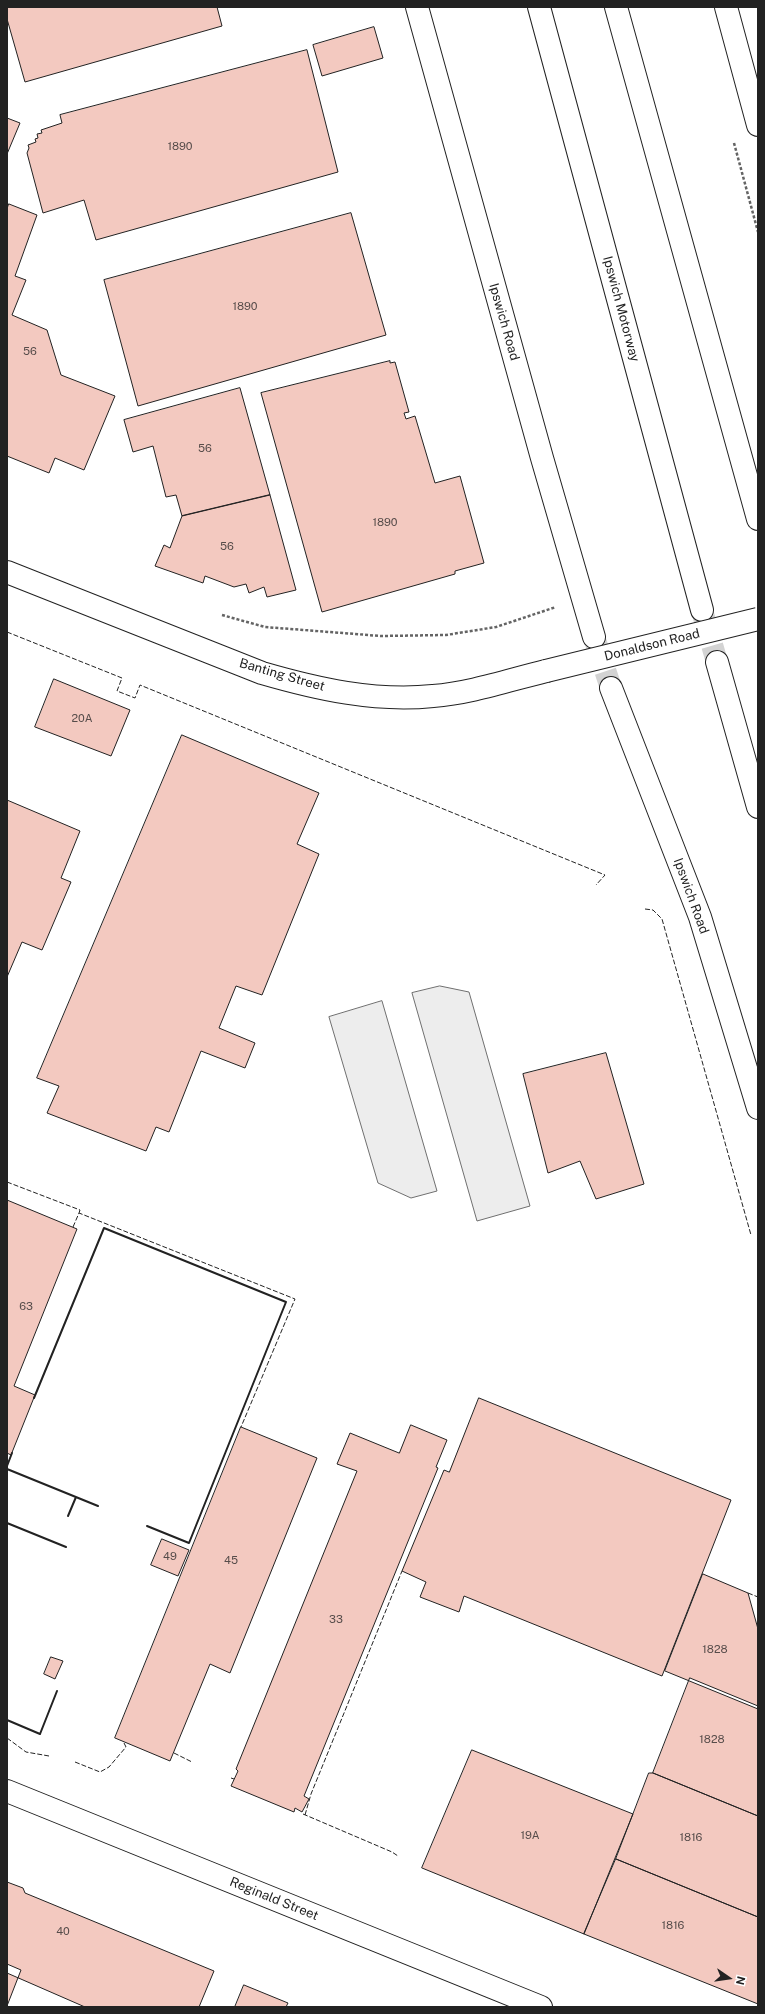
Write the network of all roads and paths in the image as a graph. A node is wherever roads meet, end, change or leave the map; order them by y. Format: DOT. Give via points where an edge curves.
graph roads {
  1 [pos="417,7"];
  2 [pos="539,7"];
  3 [pos="616,7"];
  4 [pos="726,7"];
  5 [pos="758,125"];
  6 [pos="758,519"];
  7 [pos="7,572"];
  8 [pos="702,610"];
  9 [pos="546,611"];
  10 [pos="222,615"];
  11 [pos="758,619"];
  12 [pos="594,637"];
  13 [pos="717,662"];
  14 [pos="546,670"];
  15 [pos="611,688"];
  16 [pos="758,808"];
  17 [pos="758,1108"];
  18 [pos="7,1791"];
  19 [pos="541,2007"];
  1 -- 12 [label="main road, Ipswich Road"];
  2 -- 8 [label="main road, Ipswich Motorway"];
  3 -- 6 [label="main road"];
  4 -- 5 [label="main road"];
  7 -- 14 [label="main road, Banting Street" via="262,673 304,685 393,698 434,696 478,688"];
  9 -- 10 [label="path" via="496,627 446,635 381,636 265,627"];
  11 -- 14 [label="main road, Donaldson Road, bridge"];
  13 -- 16 [label="main road"];
  15 -- 17 [label="main road, Ipswich Road" via="700,917"];
  18 -- 19 [label="main road, Reginald Street"];
}
